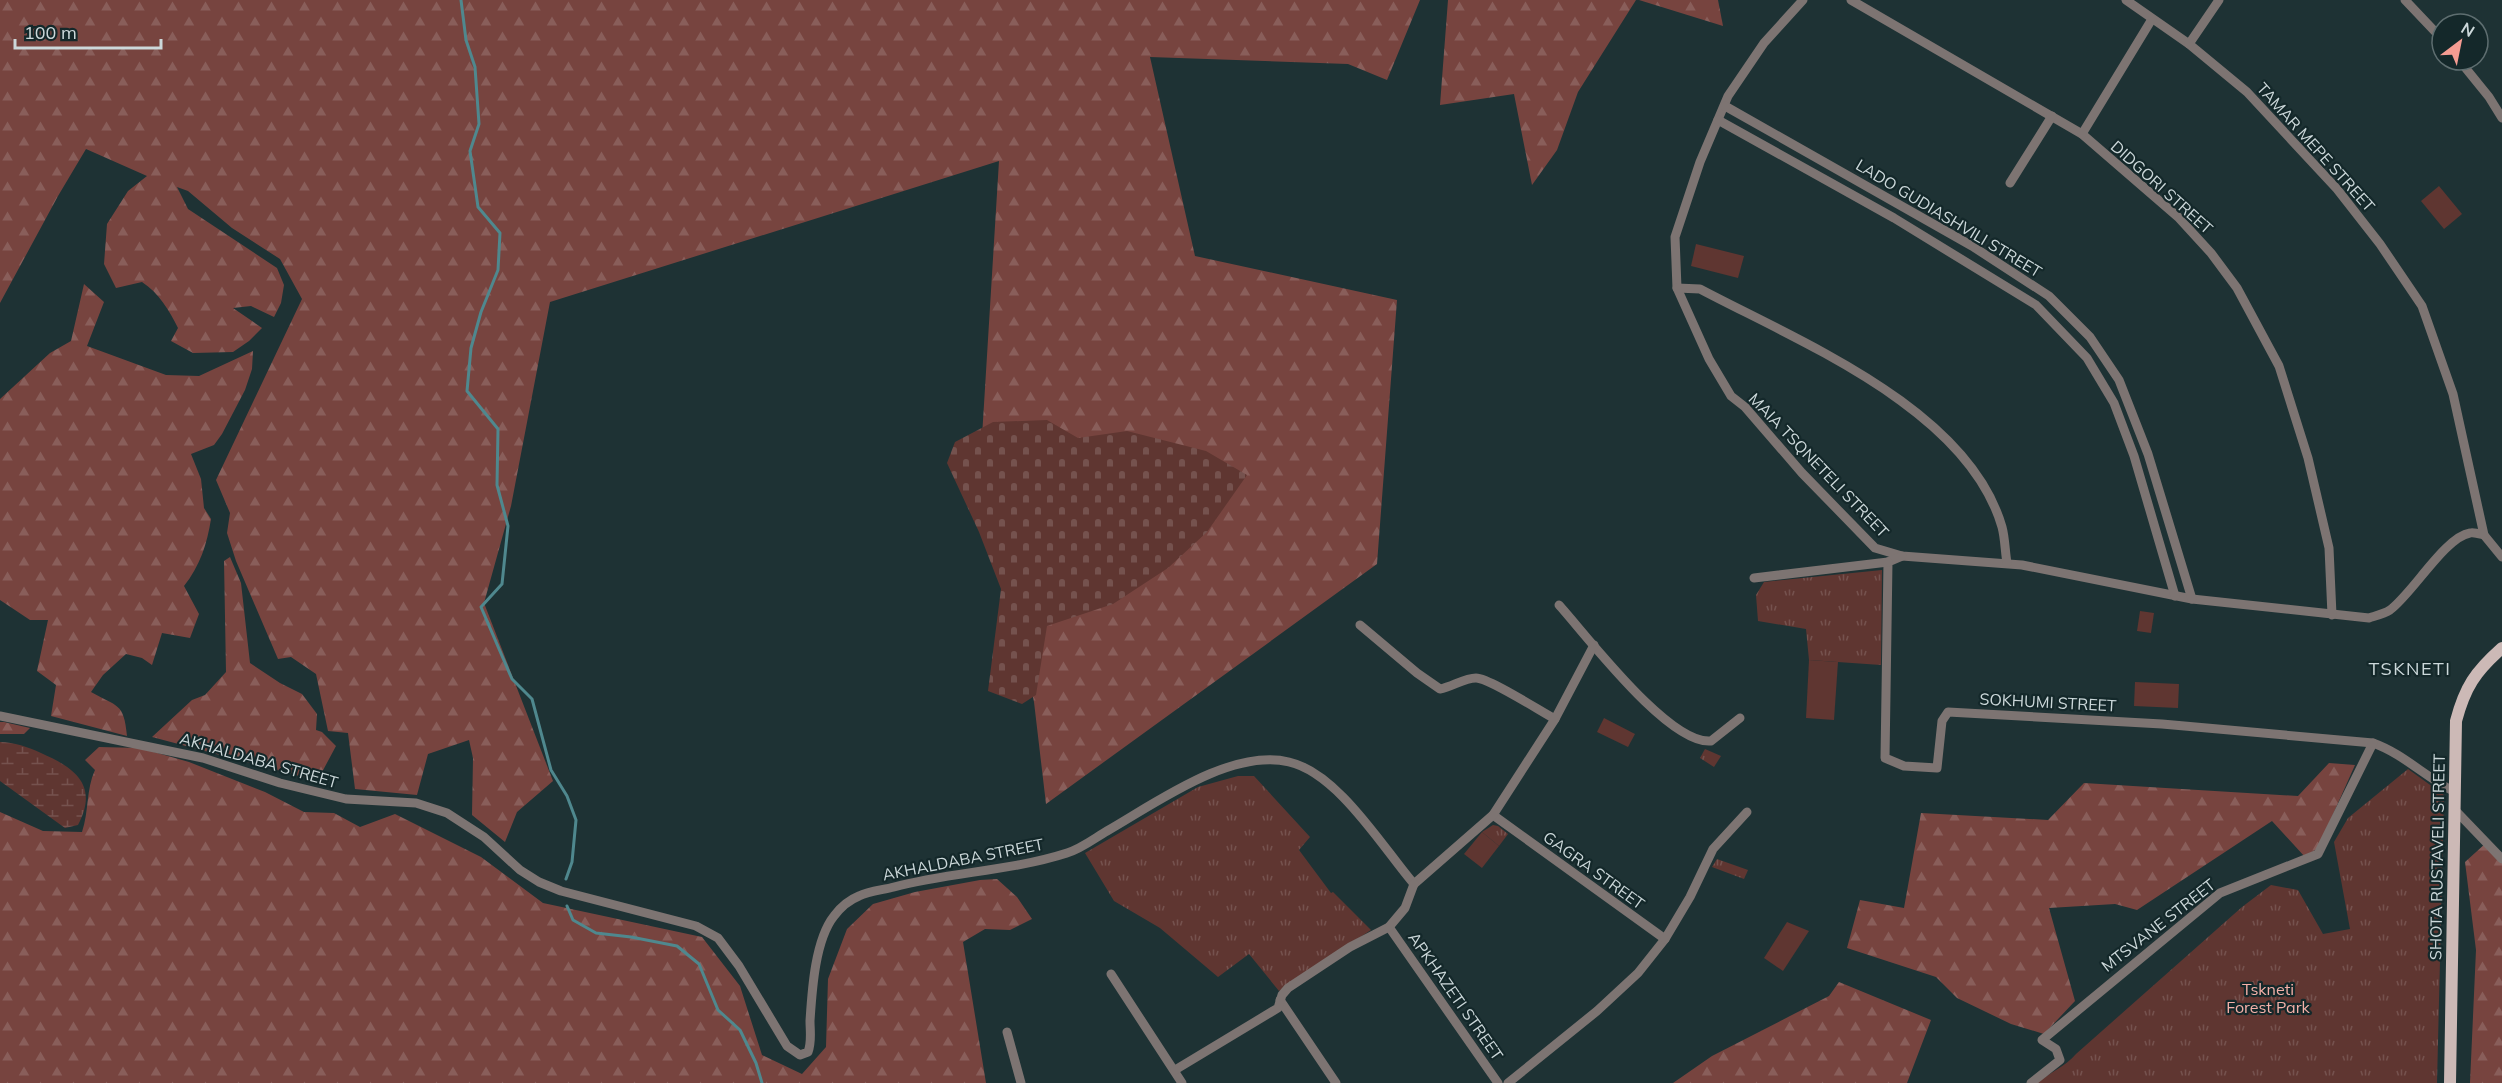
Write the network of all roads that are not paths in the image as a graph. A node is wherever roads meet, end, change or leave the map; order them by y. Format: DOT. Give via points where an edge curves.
graph roads {
  1 [pos="1803,0"];
  2 [pos="1851,0"];
  3 [pos="2126,0"];
  4 [pos="2219,0"];
  5 [pos="2405,0"];
  6 [pos="2152,19"];
  7 [pos="2430,26"];
  8 [pos="2189,44"];
  9 [pos="2469,72"];
  10 [pos="1725,106"];
  11 [pos="2052,116"];
  12 [pos="2502,118"];
  13 [pos="1718,120"];
  14 [pos="2082,134"];
  15 [pos="1843,172"];
  16 [pos="2010,183"];
  17 [pos="1835,186"];
  18 [pos="2029,282"];
  19 [pos="1677,288"];
  20 [pos="2021,296"];
  21 [pos="2159,495"];
  22 [pos="2146,498"];
  23 [pos="2170,529"];
  24 [pos="2156,533"];
  25 [pos="2484,535"];
  26 [pos="1902,556"];
  27 [pos="2502,557"];
  28 [pos="1888,562"];
  29 [pos="2007,563"];
  30 [pos="1754,578"];
  31 [pos="2175,596"];
  32 [pos="2192,599"];
  33 [pos="1559,604"];
  34 [pos="2332,615"];
  35 [pos="1360,625"];
  36 [pos="1594,645"];
  37 [pos="2502,648"];
  38 [pos="0,716"];
  39 [pos="1740,718"];
  40 [pos="1555,719"];
  41 [pos="2373,742"];
  42 [pos="2455,792"];
  43 [pos="2455,810"];
  44 [pos="1747,812"];
  45 [pos="1493,815"];
  46 [pos="2502,859"];
  47 [pos="1414,884"];
  48 [pos="1389,927"];
  49 [pos="1665,939"];
  50 [pos="1111,974"];
  51 [pos="1280,1000"];
  52 [pos="1007,1032"];
  53 [pos="1175,1070"];
  54 [pos="1021,1083"];
  55 [pos="1182,1083"];
  56 [pos="1336,1083"];
  57 [pos="1498,1083"];
  58 [pos="1508,1083"];
  59 [pos="2031,1083"];
  60 [pos="2450,1083"];
  1 -- 10 [label="street" via="1764,43"];
  2 -- 11 [label="street, DIDGORI STREET"];
  3 -- 6 [label="street, TAMAR MEPE STREET"];
  4 -- 8 [label="street"];
  5 -- 7 [label="street"];
  6 -- 8 [label="street, TAMAR MEPE STREET"];
  6 -- 14 [label="street"];
  8 -- 25 [label="street, TAMAR MEPE STREET" via="2247,92 2337,189 2422,306 2453,394"];
  9 -- 12 [label="street"];
  10 -- 13 [label="street, MAIA TSQNETELI STREET"];
  10 -- 15 [label="street, LADO GUDIASHVILI STREET"];
  11 -- 14 [label="street, DIDGORI STREET"];
  11 -- 16 [label="street"];
  13 -- 17 [label="street, LADO GUDIASHVILI STREET"];
  13 -- 19 [label="street, MAIA TSQNETELI STREET" via="1675,237"];
  14 -- 34 [label="street, DIDGORI STREET" via="2178,217 2211,253 2237,288 2279,366 2308,458 2329,548"];
  15 -- 17 [label="street"];
  15 -- 18 [label="street, LADO GUDIASHVILI STREET"];
  17 -- 20 [label="street, LADO GUDIASHVILI STREET"];
  18 -- 20 [label="street"];
  18 -- 21 [label="street, LADO GUDIASHVILI STREET" via="2049,296 2090,338 2119,380 2148,454"];
  19 -- 26 [label="street, MAIA TSQNETELI STREET" via="1709,359 1731,396 1875,548"];
  19 -- 29 [label="street" via="1700,289 1861,374 1919,414 1958,449 1982,482 2001,526"];
  20 -- 22 [label="street, LADO GUDIASHVILI STREET" via="2036,305 2087,358 2114,403"];
  21 -- 22 [label="street"];
  21 -- 23 [label="street, LADO GUDIASHVILI STREET"];
  22 -- 24 [label="street, LADO GUDIASHVILI STREET"];
  23 -- 24 [label="street"];
  23 -- 32 [label="street, LADO GUDIASHVILI STREET"];
  24 -- 31 [label="street, LADO GUDIASHVILI STREET"];
  25 -- 27 [label="street, TAMAR MEPE STREET"];
  25 -- 34 [label="street, MAIA TSQNETELI STREET" via="2470,533 2457,539 2388,611 2368,618"];
  26 -- 28 [label="street"];
  26 -- 29 [label="street, MAIA TSQNETELI STREET"];
  28 -- 30 [label="street"];
  28 -- 41 [label="street, SOKHUMI STREET" via="1885,758 1904,766 1936,768 1941,721 1948,712 2162,724"];
  29 -- 31 [label="street, MAIA TSQNETELI STREET"];
  31 -- 32 [label="street, MAIA TSQNETELI STREET"];
  32 -- 34 [label="street, MAIA TSQNETELI STREET"];
  33 -- 36 [label="street"];
  35 -- 40 [label="street" via="1440,689 1470,679 1484,679"];
  36 -- 39 [label="street" via="1642,700 1686,736 1710,741"];
  36 -- 40 [label="street"];
  37 -- 42 [label="main road, SHOTA RUSTAVELI STREET" via="2482,667 2462,698 2456,721"];
  38 -- 47 [label="street, AKHALDABA STREET" via="203,758 346,799 416,803 447,813 539,882 696,926 718,939 739,966 787,1046 800,1055 810,1045 819,947 826,929 844,905 859,896 919,880 1070,853 1195,780 1224,769 1263,759 1292,762 1313,773 1346,799"];
  40 -- 45 [label="street"];
  41 -- 42 [label="street, SOKHUMI STREET" via="2390,748 2430,779"];
  41 -- 59 [label="street, MTSVANE STREET" via="2318,854 2220,892 2042,1040 2056,1049 2060,1060"];
  42 -- 43 [label="main road, SHOTA RUSTAVELI STREET"];
  43 -- 46 [label="street"];
  43 -- 60 [label="main road, SHOTA RUSTAVELI STREET"];
  44 -- 49 [label="street" via="1713,849"];
  45 -- 47 [label="street"];
  45 -- 49 [label="street, GAGRA STREET"];
  47 -- 48 [label="street" via="1405,908"];
  48 -- 51 [label="street" via="1296,982"];
  48 -- 57 [label="street, APKHAZETI STREET"];
  49 -- 58 [label="street" via="1638,973 1597,1011"];
  50 -- 53 [label="street"];
  51 -- 53 [label="street" via="1278,1008"];
  51 -- 56 [label="street"];
  52 -- 54 [label="street"];
  53 -- 55 [label="street"];
}
